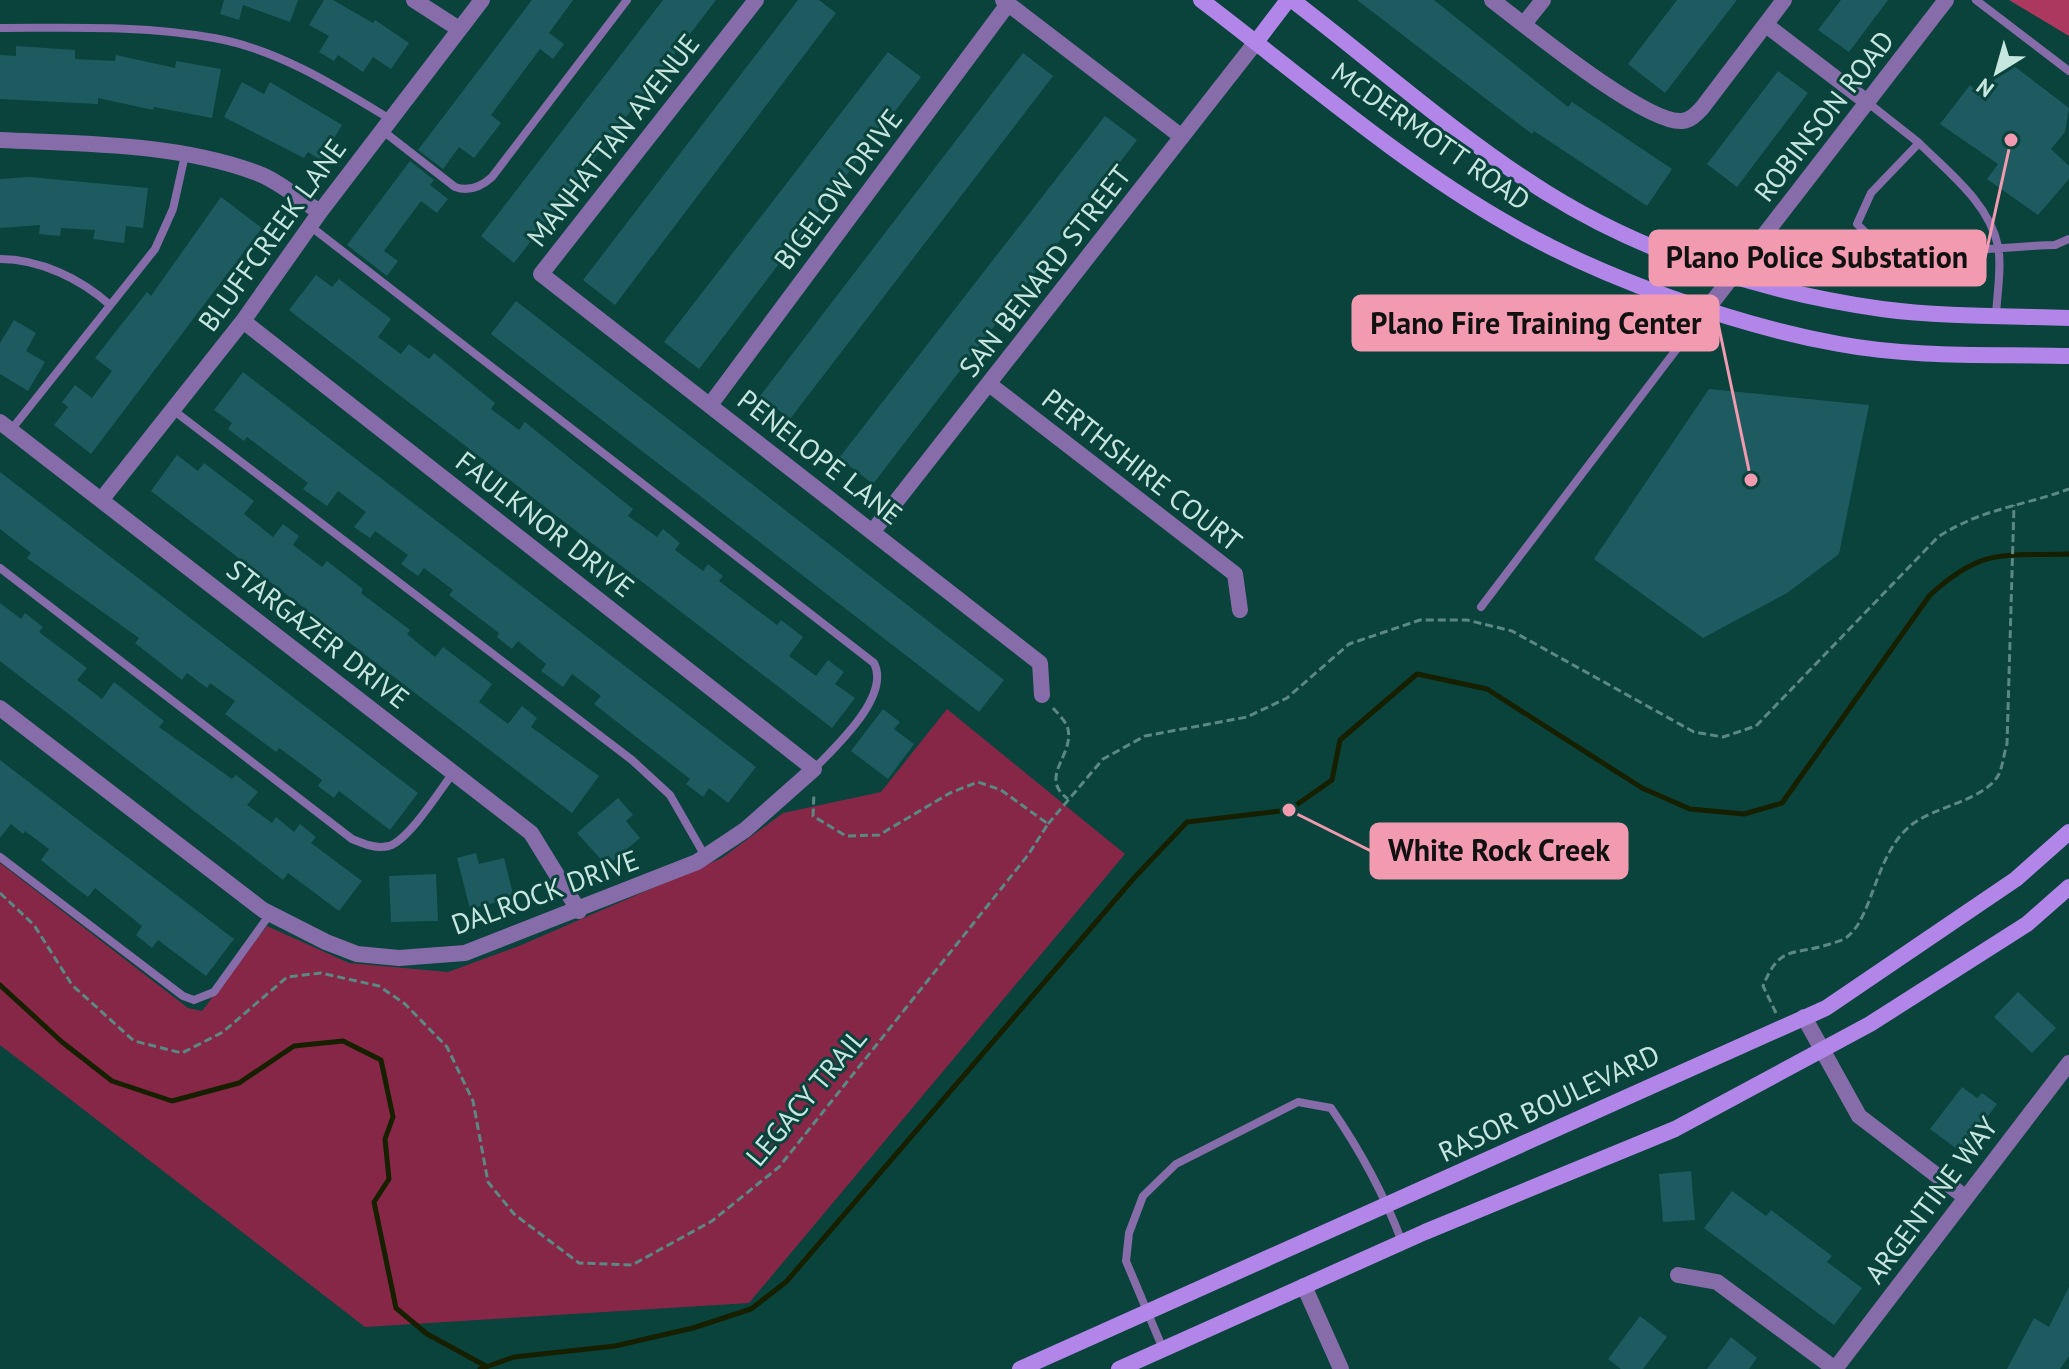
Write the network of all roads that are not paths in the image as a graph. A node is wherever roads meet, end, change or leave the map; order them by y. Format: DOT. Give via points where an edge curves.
graph roads {
  1 [pos="414,0"];
  2 [pos="482,0"];
  3 [pos="627,0"];
  4 [pos="756,0"];
  5 [pos="1201,0"];
  6 [pos="1290,0"];
  7 [pos="1492,0"];
  8 [pos="1543,0"];
  9 [pos="1784,0"];
  10 [pos="1946,0"];
  11 [pos="1976,0"];
  12 [pos="1006,2"];
  13 [pos="1524,24"];
  14 [pos="1766,25"];
  15 [pos="0,28"];
  16 [pos="459,29"];
  17 [pos="1256,42"];
  18 [pos="2069,71"];
  19 [pos="1867,102"];
  20 [pos="386,125"];
  21 [pos="1182,137"];
  22 [pos="0,140"];
  23 [pos="1919,143"];
  24 [pos="185,155"];
  25 [pos="315,219"];
  26 [pos="2069,239"];
  27 [pos="1998,247"];
  28 [pos="0,259"];
  29 [pos="541,274"];
  30 [pos="1733,275"];
  31 [pos="110,305"];
  32 [pos="1707,309"];
  33 [pos="1996,315"];
  34 [pos="2069,318"];
  35 [pos="243,321"];
  36 [pos="2069,356"];
  37 [pos="989,384"];
  38 [pos="710,405"];
  39 [pos="173,410"];
  40 [pos="6,426"];
  41 [pos="102,499"];
  42 [pos="873,531"];
  43 [pos="0,568"];
  44 [pos="1481,607"];
  45 [pos="1240,610"];
  46 [pos="1042,695"];
  47 [pos="0,708"];
  48 [pos="814,769"];
  49 [pos="453,772"];
  50 [pos="2069,832"];
  51 [pos="705,856"];
  52 [pos="0,857"];
  53 [pos="2069,887"];
  54 [pos="579,911"];
  55 [pos="270,914"];
  56 [pos="1804,1017"];
  57 [pos="1822,1050"];
  58 [pos="2069,1063"];
  59 [pos="1965,1197"];
  60 [pos="1388,1206"];
  61 [pos="1402,1242"];
  62 [pos="1678,1275"];
  63 [pos="1304,1286"];
  64 [pos="1145,1313"];
  65 [pos="1163,1349"];
  66 [pos="1020,1369"];
  67 [pos="1119,1369"];
  68 [pos="1341,1369"];
  69 [pos="1835,1369"];
  1 -- 16 [label="street"];
  2 -- 16 [label="street, BLUFFCREEK LANE"];
  3 -- 20 [label="lane" via="479,187 455,187"];
  4 -- 29 [label="street, MANHATTAN AVENUE"];
  5 -- 17 [label="main road, MCDERMOTT ROAD"];
  6 -- 17 [label="main road"];
  6 -- 30 [label="main road, MCDERMOTT ROAD" via="1548,194 1640,241"];
  7 -- 13 [label="street"];
  8 -- 13 [label="street"];
  9 -- 14 [label="street"];
  10 -- 19 [label="street, ROBINSON ROAD"];
  11 -- 18 [label="lane"];
  12 -- 21 [label="street"];
  12 -- 38 [label="street, BIGELOW DRIVE"];
  13 -- 14 [label="street" via="1611,88 1665,118 1682,121 1702,108"];
  14 -- 19 [label="street"];
  15 -- 20 [label="lane" via="75,26 215,38 272,56 339,88"];
  16 -- 20 [label="street, BLUFFCREEK LANE"];
  17 -- 21 [label="street, SAN BENARD STREET"];
  17 -- 32 [label="main road, MCDERMOTT ROAD" via="1453,190 1509,225 1568,257"];
  19 -- 23 [label="lane"];
  19 -- 30 [label="street, ROBINSON ROAD"];
  20 -- 25 [label="street, BLUFFCREEK LANE"];
  21 -- 37 [label="street, SAN BENARD STREET"];
  22 -- 24 [label="street"];
  23 -- 27 [label="lane" via="1975,200"];
  23 -- 27 [label="lane" via="1871,193 1857,224 1889,249"];
  24 -- 25 [label="street" via="259,174"];
  24 -- 31 [label="lane" via="173,209 155,249"];
  25 -- 35 [label="street, BLUFFCREEK LANE"];
  25 -- 48 [label="lane" via="874,663 879,680 872,699"];
  26 -- 27 [label="lane" via="2055,245"];
  27 -- 33 [label="lane"];
  28 -- 31 [label="lane" via="19,259 86,284"];
  29 -- 38 [label="street, PENELOPE LANE"];
  30 -- 32 [label="street, ROBINSON ROAD"];
  30 -- 33 [label="main road, MCDERMOTT ROAD" via="1884,309"];
  31 -- 40 [label="lane"];
  32 -- 36 [label="main road, MCDERMOTT ROAD" via="1841,345 1900,352"];
  32 -- 44 [label="lane, ROBINSON ROAD"];
  33 -- 34 [label="main road, MCDERMOTT ROAD"];
  35 -- 39 [label="street, BLUFFCREEK LANE"];
  35 -- 48 [label="street, FAULKNOR DRIVE"];
  37 -- 42 [label="street, SAN BENARD STREET"];
  37 -- 45 [label="street, PERTHSHIRE COURT" via="1235,574"];
  38 -- 42 [label="street, PENELOPE LANE"];
  39 -- 41 [label="street, BLUFFCREEK LANE"];
  39 -- 51 [label="lane" via="632,760 670,795"];
  40 -- 41 [label="street, STARGAZER DRIVE"];
  41 -- 49 [label="street, STARGAZER DRIVE"];
  42 -- 46 [label="street, PENELOPE LANE" via="1040,663"];
  43 -- 49 [label="lane" via="352,839 389,846 402,839"];
  47 -- 55 [label="street, DALROCK DRIVE"];
  48 -- 51 [label="street, DALROCK DRIVE" via="745,830"];
  49 -- 54 [label="street, STARGAZER DRIVE" via="531,833"];
  50 -- 56 [label="main road, RASOR BOULEVARD" via="2016,879 1826,1008"];
  51 -- 54 [label="street, DALROCK DRIVE"];
  52 -- 55 [label="lane" via="194,1000 214,992"];
  53 -- 57 [label="main road" via="2027,924"];
  54 -- 55 [label="street, DALROCK DRIVE" via="465,953 399,958 357,954"];
  56 -- 57 [label="street"];
  56 -- 60 [label="main road, RASOR BOULEVARD"];
  57 -- 59 [label="street" via="1859,1116"];
  57 -- 61 [label="main road" via="1675,1129"];
  58 -- 59 [label="street, ARGENTINE WAY"];
  59 -- 69 [label="street, ARGENTINE WAY"];
  60 -- 61 [label="lane"];
  60 -- 64 [label="main road, RASOR BOULEVARD"];
  60 -- 64 [label="lane" via="1331,1108 1298,1102 1176,1164 1143,1196 1129,1233 1126,1261"];
  61 -- 63 [label="main road"];
  62 -- 69 [label="street" via="1717,1282"];
  63 -- 65 [label="main road"];
  63 -- 68 [label="street"];
  64 -- 65 [label="lane"];
  64 -- 66 [label="main road, RASOR BOULEVARD"];
  65 -- 67 [label="main road"];
}
